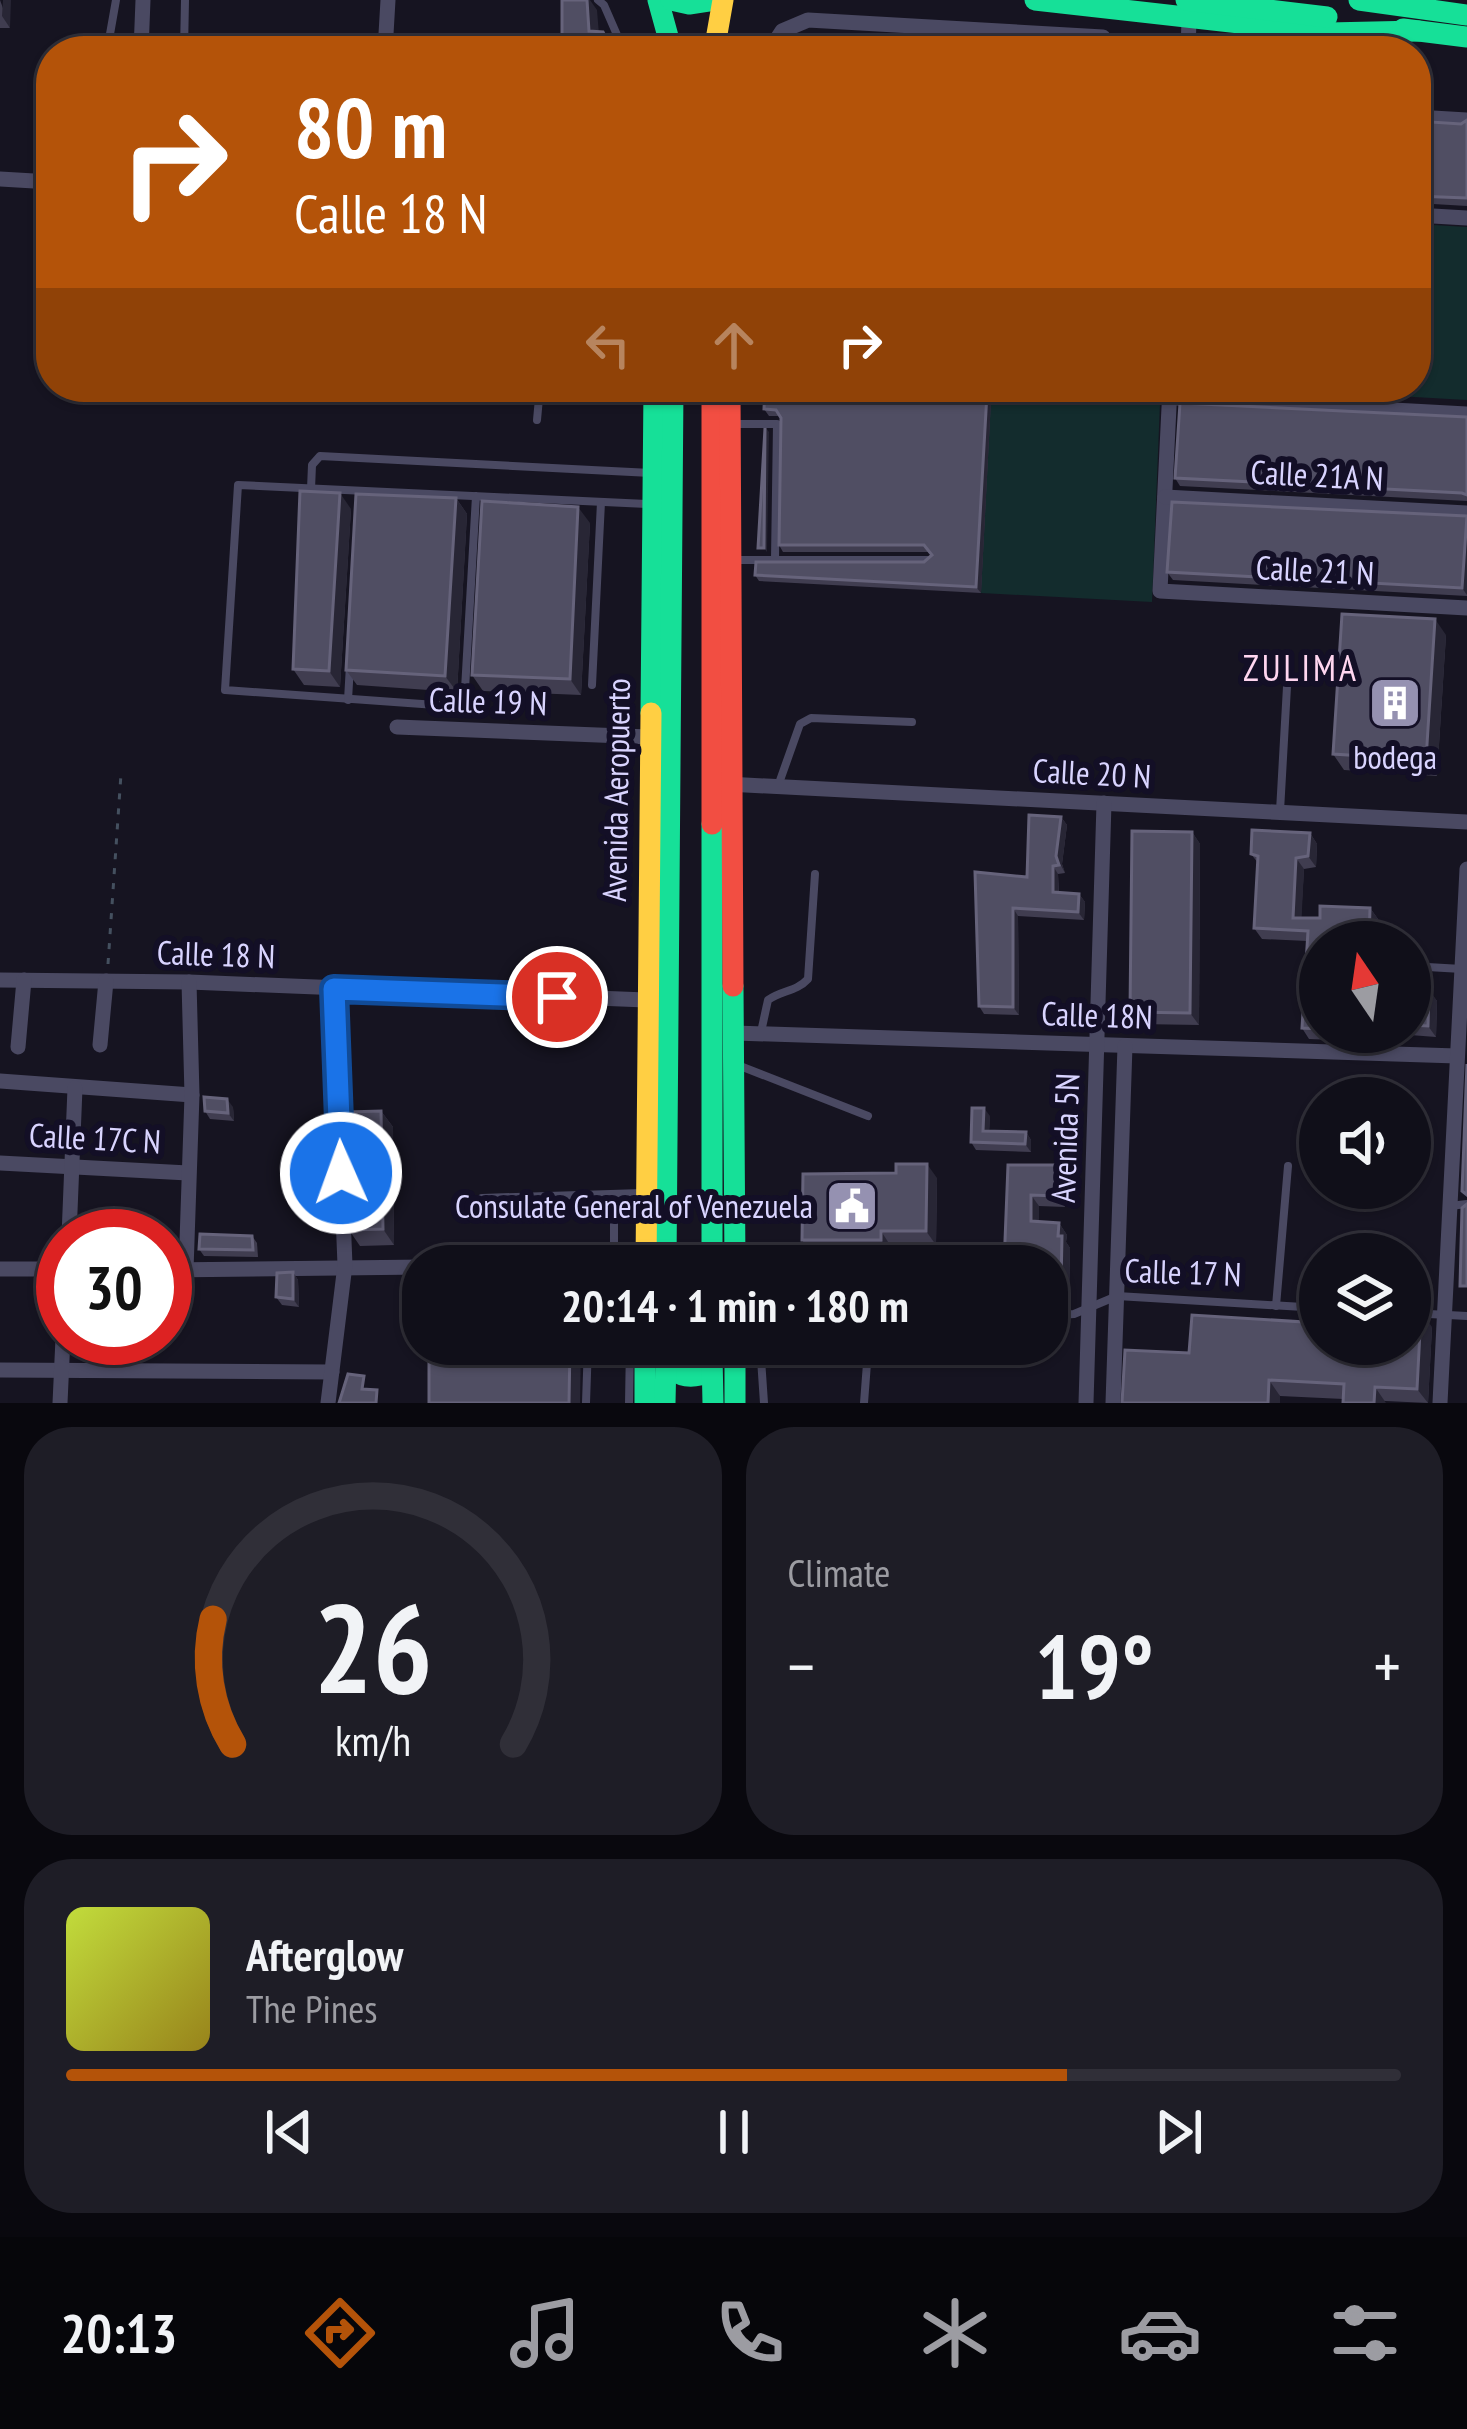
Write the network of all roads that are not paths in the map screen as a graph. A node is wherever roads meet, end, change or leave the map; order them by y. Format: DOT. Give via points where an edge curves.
graph roads {
  1 [pos="116,0"];
  2 [pos="143,0"];
  3 [pos="184,0"];
  4 [pos="388,0"];
  5 [pos="598,0"];
  6 [pos="719,0"];
  7 [pos="1035,0"];
  8 [pos="1359,0"];
  9 [pos="1431,0"];
  10 [pos="1404,4"];
  11 [pos="664,7"];
  12 [pos="1188,10"];
  13 [pos="1467,15"];
  14 [pos="718,24"];
  15 [pos="1419,32"];
  16 [pos="110,36"];
  17 [pos="141,36"];
  18 [pos="184,36"];
  19 [pos="387,36"];
  20 [pos="617,36"];
  21 [pos="716,36"];
  22 [pos="720,36"];
  23 [pos="779,36"];
  24 [pos="1086,36"];
  25 [pos="1467,38"];
  26 [pos="1431,118"];
  27 [pos="1467,120"];
  28 [pos="0,179"];
  29 [pos="36,181"];
  30 [pos="1431,216"];
  31 [pos="1467,218"];
  32 [pos="539,402"];
  33 [pos="654,402"];
  34 [pos="673,402"];
  35 [pos="713,402"];
  36 [pos="730,402"];
  37 [pos="1170,402"];
  38 [pos="1352,402"];
  39 [pos="1467,413"];
  40 [pos="537,420"];
  41 [pos="730,424"];
  42 [pos="652,473"];
  43 [pos="311,489"];
  44 [pos="360,491"];
  45 [pos="476,496"];
  46 [pos="1165,497"];
  47 [pos="601,502"];
  48 [pos="652,505"];
  49 [pos="1467,513"];
  50 [pos="359,514"];
  51 [pos="775,559"];
  52 [pos="732,560"];
  53 [pos="928,560"];
  54 [pos="652,605"];
  55 [pos="1467,608"];
  56 [pos="723,624"];
  57 [pos="672,633"];
  58 [pos="351,653"];
  59 [pos="1288,669"];
  60 [pos="592,685"];
  61 [pos="348,700"];
  62 [pos="912,722"];
  63 [pos="397,727"];
  64 [pos="649,737"];
  65 [pos="724,784"];
  66 [pos="777,787"];
  67 [pos="1104,803"];
  68 [pos="659,806"];
  69 [pos="1280,813"];
  70 [pos="1467,822"];
  71 [pos="1467,869"];
  72 [pos="815,874"];
  73 [pos="1465,933"];
  74 [pos="1431,967"];
  75 [pos="1462,969"];
  76 [pos="0,980"];
  77 [pos="24,980"];
  78 [pos="106,981"];
  79 [pos="189,982"];
  80 [pos="334,989"];
  81 [pos="646,1000"];
  82 [pos="734,1033"];
  83 [pos="761,1034"];
  84 [pos="100,1045"];
  85 [pos="1098,1045"];
  86 [pos="1125,1046"];
  87 [pos="18,1047"];
  88 [pos="1457,1056"];
  89 [pos="735,1064"];
  90 [pos="0,1081"];
  91 [pos="75,1088"];
  92 [pos="192,1095"];
  93 [pos="868,1116"];
  94 [pos="0,1163"];
  95 [pos="1288,1166"];
  96 [pos="72,1168"];
  97 [pos="188,1173"];
  98 [pos="646,1193"];
  99 [pos="614,1195"];
  100 [pos="482,1198"];
  101 [pos="1467,1204"];
  102 [pos="1448,1206"];
  103 [pos="70,1209"];
  104 [pos="187,1209"];
  105 [pos="614,1245"];
  106 [pos="646,1245"];
  107 [pos="666,1245"];
  108 [pos="713,1245"];
  109 [pos="735,1245"];
  110 [pos="345,1265"];
  111 [pos="402,1265"];
  112 [pos="0,1269"];
  113 [pos="36,1269"];
  114 [pos="192,1270"];
  115 [pos="1117,1296"];
  116 [pos="1276,1306"];
  117 [pos="1089,1307"];
  118 [pos="1299,1307"];
  119 [pos="1431,1313"];
  120 [pos="1068,1314"];
  121 [pos="1443,1314"];
  122 [pos="1467,1316"];
  123 [pos="61,1365"];
  124 [pos="587,1365"];
  125 [pos="630,1365"];
  126 [pos="648,1365"];
  127 [pos="666,1365"];
  128 [pos="669,1365"];
  129 [pos="709,1365"];
  130 [pos="712,1365"];
  131 [pos="734,1365"];
  132 [pos="761,1365"];
  133 [pos="867,1365"];
  134 [pos="0,1370"];
  135 [pos="61,1372"];
  136 [pos="332,1372"];
  137 [pos="60,1403"];
  138 [pos="328,1403"];
  139 [pos="586,1403"];
  140 [pos="629,1403"];
  141 [pos="645,1403"];
  142 [pos="665,1403"];
  143 [pos="713,1403"];
  144 [pos="735,1403"];
  145 [pos="764,1403"];
  146 [pos="864,1403"];
  147 [pos="1086,1403"];
  148 [pos="1113,1403"];
  149 [pos="1440,1403"];
  1 -- 16 [label="lane"];
  2 -- 17 [label="street"];
  3 -- 18 [label="lane"];
  4 -- 19 [label="street"];
  5 -- 20 [label="lane"];
  6 -- 11 [label="main road"];
  6 -- 14 [label="main road"];
  7 -- 12 [label="main road"];
  8 -- 10 [label="main road"];
  9 -- 10 [label="street"];
  10 -- 13 [label="main road"];
  12 -- 15 [label="main road" via="1315,15"];
  12 -- 15 [label="main road" via="1328,33"];
  14 -- 21 [label="main road"];
  14 -- 22 [label="main road"];
  15 -- 25 [label="main road"];
  23 -- 24 [label="street" via="808,20"];
  26 -- 27 [label="street"];
  28 -- 29 [label="street"];
  30 -- 31 [label="street"];
  32 -- 40 [label="lane"];
  33 -- 42 [label="main road, Avenida Aeropuerto"];
  34 -- 57 [label="main road, Avenida Aeropuerto"];
  35 -- 56 [label="main road"];
  36 -- 41 [label="main road"];
  37 -- 46 [label="street"];
  38 -- 39 [label="street"];
  41 -- 51 [label="lane" via="777,424"];
  41 -- 52 [label="main road"];
  42 -- 43 [label="lane" via="320,456"];
  42 -- 48 [label="main road, Avenida Aeropuerto"];
  43 -- 44 [label="lane"];
  43 -- 61 [label="lane" via="238,485 225,690"];
  44 -- 45 [label="lane"];
  44 -- 50 [label="lane"];
  45 -- 47 [label="lane"];
  45 -- 61 [label="lane" via="464,707"];
  46 -- 49 [label="street, Calle 21A N"];
  46 -- 55 [label="street, Calle 21 N" via="1160,591"];
  47 -- 48 [label="lane"];
  47 -- 60 [label="lane"];
  48 -- 54 [label="main road, Avenida Aeropuerto"];
  51 -- 52 [label="lane"];
  51 -- 53 [label="lane"];
  52 -- 56 [label="main road"];
  54 -- 57 [label="main road"];
  54 -- 64 [label="main road, Avenida Aeropuerto"];
  56 -- 65 [label="main road"];
  57 -- 68 [label="main road, Avenida Aeropuerto"];
  58 -- 61 [label="lane"];
  59 -- 69 [label="lane"];
  62 -- 66 [label="lane" via="811,718 800,724"];
  63 -- 64 [label="street, Calle 19 N"];
  64 -- 68 [label="main road, Avenida Aeropuerto"];
  65 -- 66 [label="street, Calle 20 N"];
  65 -- 82 [label="main road"];
  65 -- 108 [label="main road"];
  66 -- 67 [label="street, Calle 20 N"];
  67 -- 69 [label="street, Calle 20 N"];
  67 -- 85 [label="street, Avenida 5N"];
  68 -- 81 [label="main road, Avenida Aeropuerto"];
  68 -- 107 [label="main road, Avenida Aeropuerto"];
  69 -- 70 [label="street, Calle 20 N"];
  71 -- 73 [label="street"];
  72 -- 83 [label="lane" via="808,980 768,1000"];
  73 -- 75 [label="street"];
  74 -- 75 [label="lane"];
  75 -- 88 [label="street"];
  76 -- 77 [label="street, Calle 18 N"];
  77 -- 78 [label="street, Calle 18 N"];
  77 -- 87 [label="street"];
  78 -- 79 [label="street, Calle 18 N"];
  78 -- 84 [label="street"];
  79 -- 80 [label="street, Calle 18 N"];
  79 -- 92 [label="street"];
  80 -- 81 [label="street, Calle 18 N"];
  80 -- 110 [label="street"];
  81 -- 98 [label="main road, Avenida Aeropuerto"];
  82 -- 83 [label="street, Calle 18N"];
  82 -- 89 [label="main road"];
  83 -- 85 [label="street, Calle 18N"];
  85 -- 86 [label="street, Calle 18N"];
  85 -- 117 [label="street, Avenida 5N"];
  86 -- 88 [label="street, Calle 18N"];
  86 -- 115 [label="street, Avenida 5N"];
  88 -- 102 [label="street"];
  89 -- 93 [label="lane"];
  89 -- 109 [label="main road"];
  90 -- 91 [label="street"];
  91 -- 92 [label="street"];
  91 -- 96 [label="street"];
  92 -- 97 [label="street"];
  94 -- 96 [label="street, Calle 17C N"];
  95 -- 116 [label="lane"];
  96 -- 97 [label="street, Calle 17C N"];
  96 -- 103 [label="street"];
  97 -- 104 [label="street"];
  98 -- 99 [label="lane"];
  98 -- 106 [label="main road, Avenida Aeropuerto"];
  99 -- 100 [label="lane"];
  99 -- 105 [label="lane"];
  101 -- 102 [label="lane"];
  102 -- 121 [label="street"];
  110 -- 111 [label="street"];
  110 -- 114 [label="street"];
  110 -- 136 [label="street"];
  112 -- 113 [label="street"];
  115 -- 116 [label="lane, Calle 17 N"];
  115 -- 117 [label="lane, Calle 17 N"];
  115 -- 148 [label="street, Avenida 5N"];
  116 -- 118 [label="lane, Calle 17 N"];
  117 -- 120 [label="lane, Calle 17 N"];
  117 -- 147 [label="street, Avenida 5N"];
  119 -- 121 [label="lane"];
  121 -- 122 [label="lane"];
  121 -- 149 [label="street"];
  123 -- 135 [label="street"];
  124 -- 139 [label="lane"];
  125 -- 140 [label="lane"];
  126 -- 141 [label="main road"];
  127 -- 142 [label="main road"];
  128 -- 129 [label="main road" via="691,1378"];
  130 -- 143 [label="main road"];
  131 -- 144 [label="main road"];
  132 -- 145 [label="lane"];
  133 -- 146 [label="lane"];
  134 -- 135 [label="street"];
  135 -- 136 [label="street"];
  135 -- 137 [label="street"];
  136 -- 138 [label="street"];
}
